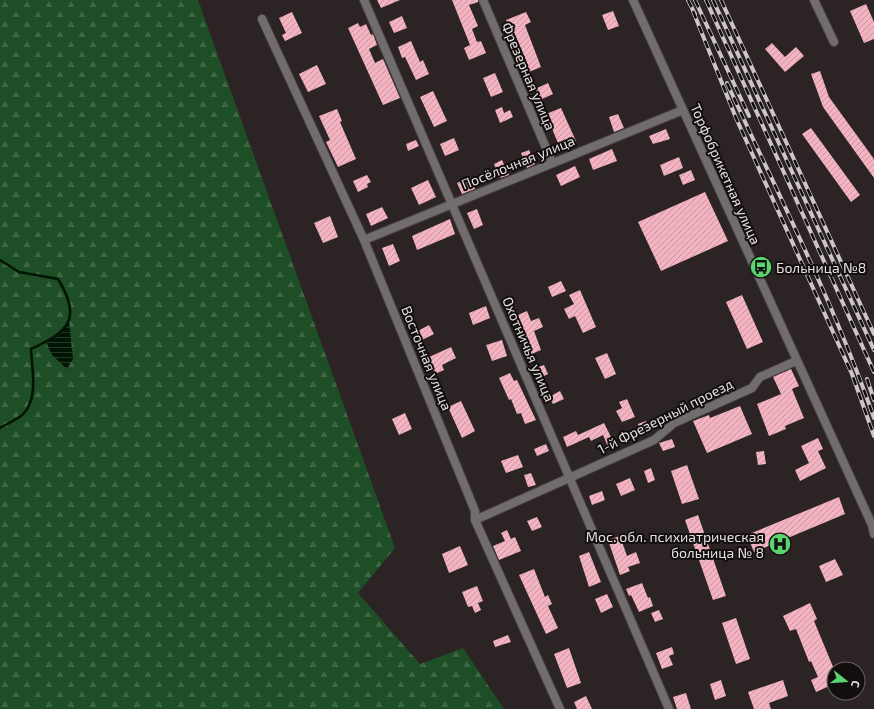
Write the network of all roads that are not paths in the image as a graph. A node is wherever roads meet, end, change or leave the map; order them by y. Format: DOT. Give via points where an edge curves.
graph roads {
  1 [pos="364,0"];
  2 [pos="483,0"];
  3 [pos="633,0"];
  4 [pos="814,0"];
  5 [pos="262,19"];
  6 [pos="834,42"];
  7 [pos="683,110"];
  8 [pos="552,162"];
  9 [pos="453,203"];
  10 [pos="364,240"];
  11 [pos="796,360"];
  12 [pos="570,477"];
  13 [pos="475,520"];
  14 [pos="874,534"];
  15 [pos="560,709"];
  16 [pos="669,709"];
  1 -- 9 [label="street, Охотничья улица"];
  2 -- 8 [label="street, Фрезерная улица"];
  3 -- 7 [label="street, Торфобрикетная улица"];
  4 -- 6 [label="street"];
  5 -- 10 [label="street, Восточная улица"];
  7 -- 8 [label="street, Посёлочная улица"];
  7 -- 11 [label="street, Торфобрикетная улица"];
  8 -- 9 [label="street, Посёлочная улица"];
  9 -- 10 [label="street, Посёлочная улица"];
  9 -- 12 [label="street, Охотничья улица"];
  10 -- 13 [label="street, Восточная улица" via="475,511"];
  11 -- 12 [label="street, 1-й Фрезерный проезд" via="760,377 752,388 674,423 654,440"];
  11 -- 14 [label="street, Торфобрикетная улица"];
  12 -- 13 [label="street, 1-й Фрезерный проезд"];
  12 -- 16 [label="street, Охотничья улица"];
  13 -- 15 [label="street, Восточная улица"];
}
